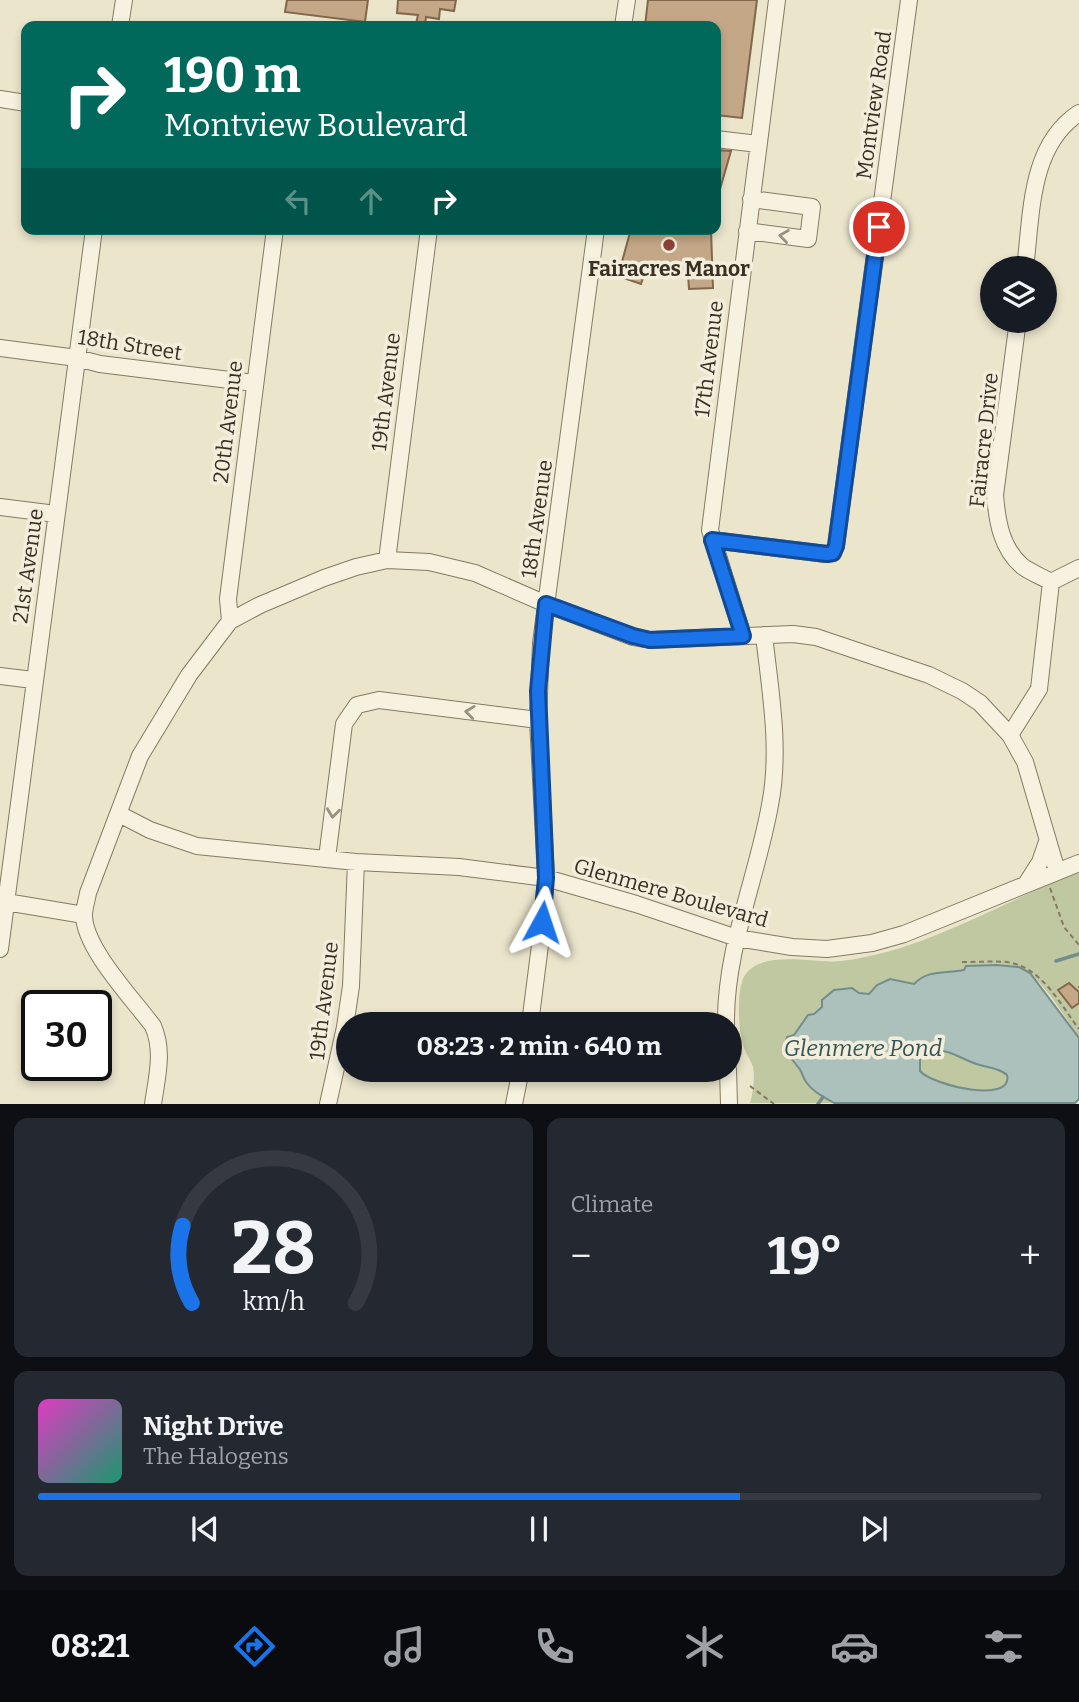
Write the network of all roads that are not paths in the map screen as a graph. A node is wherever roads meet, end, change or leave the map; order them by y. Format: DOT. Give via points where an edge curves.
graph roads {
  1 [pos="124,0"];
  2 [pos="627,0"];
  3 [pos="777,0"];
  4 [pos="909,0"];
  5 [pos="121,21"];
  6 [pos="624,21"];
  7 [pos="0,99"];
  8 [pos="21,102"];
  9 [pos="1079,113"];
  10 [pos="721,140"];
  11 [pos="758,144"];
  12 [pos="751,199"];
  13 [pos="747,231"];
  14 [pos="93,235"];
  15 [pos="274,235"];
  16 [pos="428,235"];
  17 [pos="595,235"];
  18 [pos="1027,256"];
  19 [pos="1016,333"];
  20 [pos="0,348"];
  21 [pos="76,358"];
  22 [pos="254,383"];
  23 [pos="0,507"];
  24 [pos="56,514"];
  25 [pos="712,540"];
  26 [pos="387,560"];
  27 [pos="1079,568"];
  28 [pos="1051,582"];
  29 [pos="546,604"];
  30 [pos="230,621"];
  31 [pos="764,635"];
  32 [pos="743,636"];
  33 [pos="0,676"];
  34 [pos="33,680"];
  35 [pos="538,720"];
  36 [pos="1010,735"];
  37 [pos="119,814"];
  38 [pos="8,829"];
  39 [pos="1047,842"];
  40 [pos="327,858"];
  41 [pos="356,862"];
  42 [pos="1079,863"];
  43 [pos="546,878"];
  44 [pos="1053,878"];
  45 [pos="1026,884"];
  46 [pos="6,902"];
  47 [pos="84,915"];
  48 [pos="737,939"];
  49 [pos="0,949"];
  50 [pos="532,1012"];
  51 [pos="727,1012"];
  52 [pos="518,1082"];
  53 [pos="728,1082"];
  54 [pos="153,1104"];
  55 [pos="328,1104"];
  56 [pos="514,1104"];
  57 [pos="729,1104"];
  1 -- 5 [label="street"];
  2 -- 6 [label="street"];
  3 -- 11 [label="street, 17th Avenue"];
  4 -- 25 [label="street, Montview Road" via="836,546 827,554"];
  7 -- 8 [label="street"];
  9 -- 18 [label="street" via="1061,128 1041,163"];
  10 -- 11 [label="street"];
  11 -- 12 [label="street, 17th Avenue"];
  12 -- 13 [label="street, 17th Avenue"];
  12 -- 13 [label="street, one-way" via="812,207 808,239"];
  13 -- 25 [label="street, 17th Avenue" via="711,510"];
  14 -- 21 [label="street, 21st Avenue"];
  15 -- 22 [label="street, 20th Avenue"];
  16 -- 26 [label="street, 19th Avenue"];
  17 -- 29 [label="street, 18th Avenue"];
  19 -- 28 [label="street, Fairacre Drive" via="995,495 997,520 1022,566"];
  20 -- 21 [label="street, 18th Street"];
  21 -- 22 [label="street, 18th Street"];
  21 -- 24 [label="street, 21st Avenue"];
  22 -- 30 [label="street, 20th Avenue" via="228,599"];
  23 -- 24 [label="street"];
  24 -- 34 [label="street, 21st Avenue"];
  25 -- 32 [label="street, 17th Avenue"];
  26 -- 29 [label="street" via="456,567"];
  26 -- 30 [label="street" via="324,578"];
  27 -- 28 [label="street"];
  28 -- 36 [label="street" via="1039,689"];
  29 -- 32 [label="street" via="650,640"];
  29 -- 35 [label="street, 18th Avenue"];
  30 -- 37 [label="street" via="140,756"];
  31 -- 32 [label="street"];
  31 -- 36 [label="street" via="816,638 929,675 980,703"];
  31 -- 48 [label="street" via="773,726 771,804"];
  33 -- 34 [label="street"];
  34 -- 38 [label="street, 21st Avenue"];
  35 -- 40 [label="street, one-way" via="379,700 357,705 344,724"];
  35 -- 43 [label="street, 18th Avenue"];
  36 -- 39 [label="street" via="1025,762"];
  37 -- 40 [label="street, Glenmere Boulevard" via="197,846"];
  37 -- 47 [label="street"];
  38 -- 46 [label="street, 21st Avenue"];
  39 -- 44 [label="street"];
  39 -- 45 [label="street"];
  40 -- 41 [label="street, Glenmere Boulevard"];
  41 -- 43 [label="street, Glenmere Boulevard" via="459,867"];
  41 -- 55 [label="street, 19th Avenue" via="351,986"];
  42 -- 44 [label="street, Glenmere Boulevard"];
  43 -- 48 [label="street, Glenmere Boulevard"];
  43 -- 50 [label="street, 18th Avenue"];
  44 -- 45 [label="street, Glenmere Boulevard"];
  45 -- 48 [label="street, Glenmere Boulevard" via="872,943 827,949"];
  46 -- 47 [label="street"];
  46 -- 49 [label="street, 21st Avenue"];
  47 -- 54 [label="street" via="97,953 158,1037"];
  48 -- 51 [label="street"];
  52 -- 56 [label="street"];
  53 -- 57 [label="street"];
}
